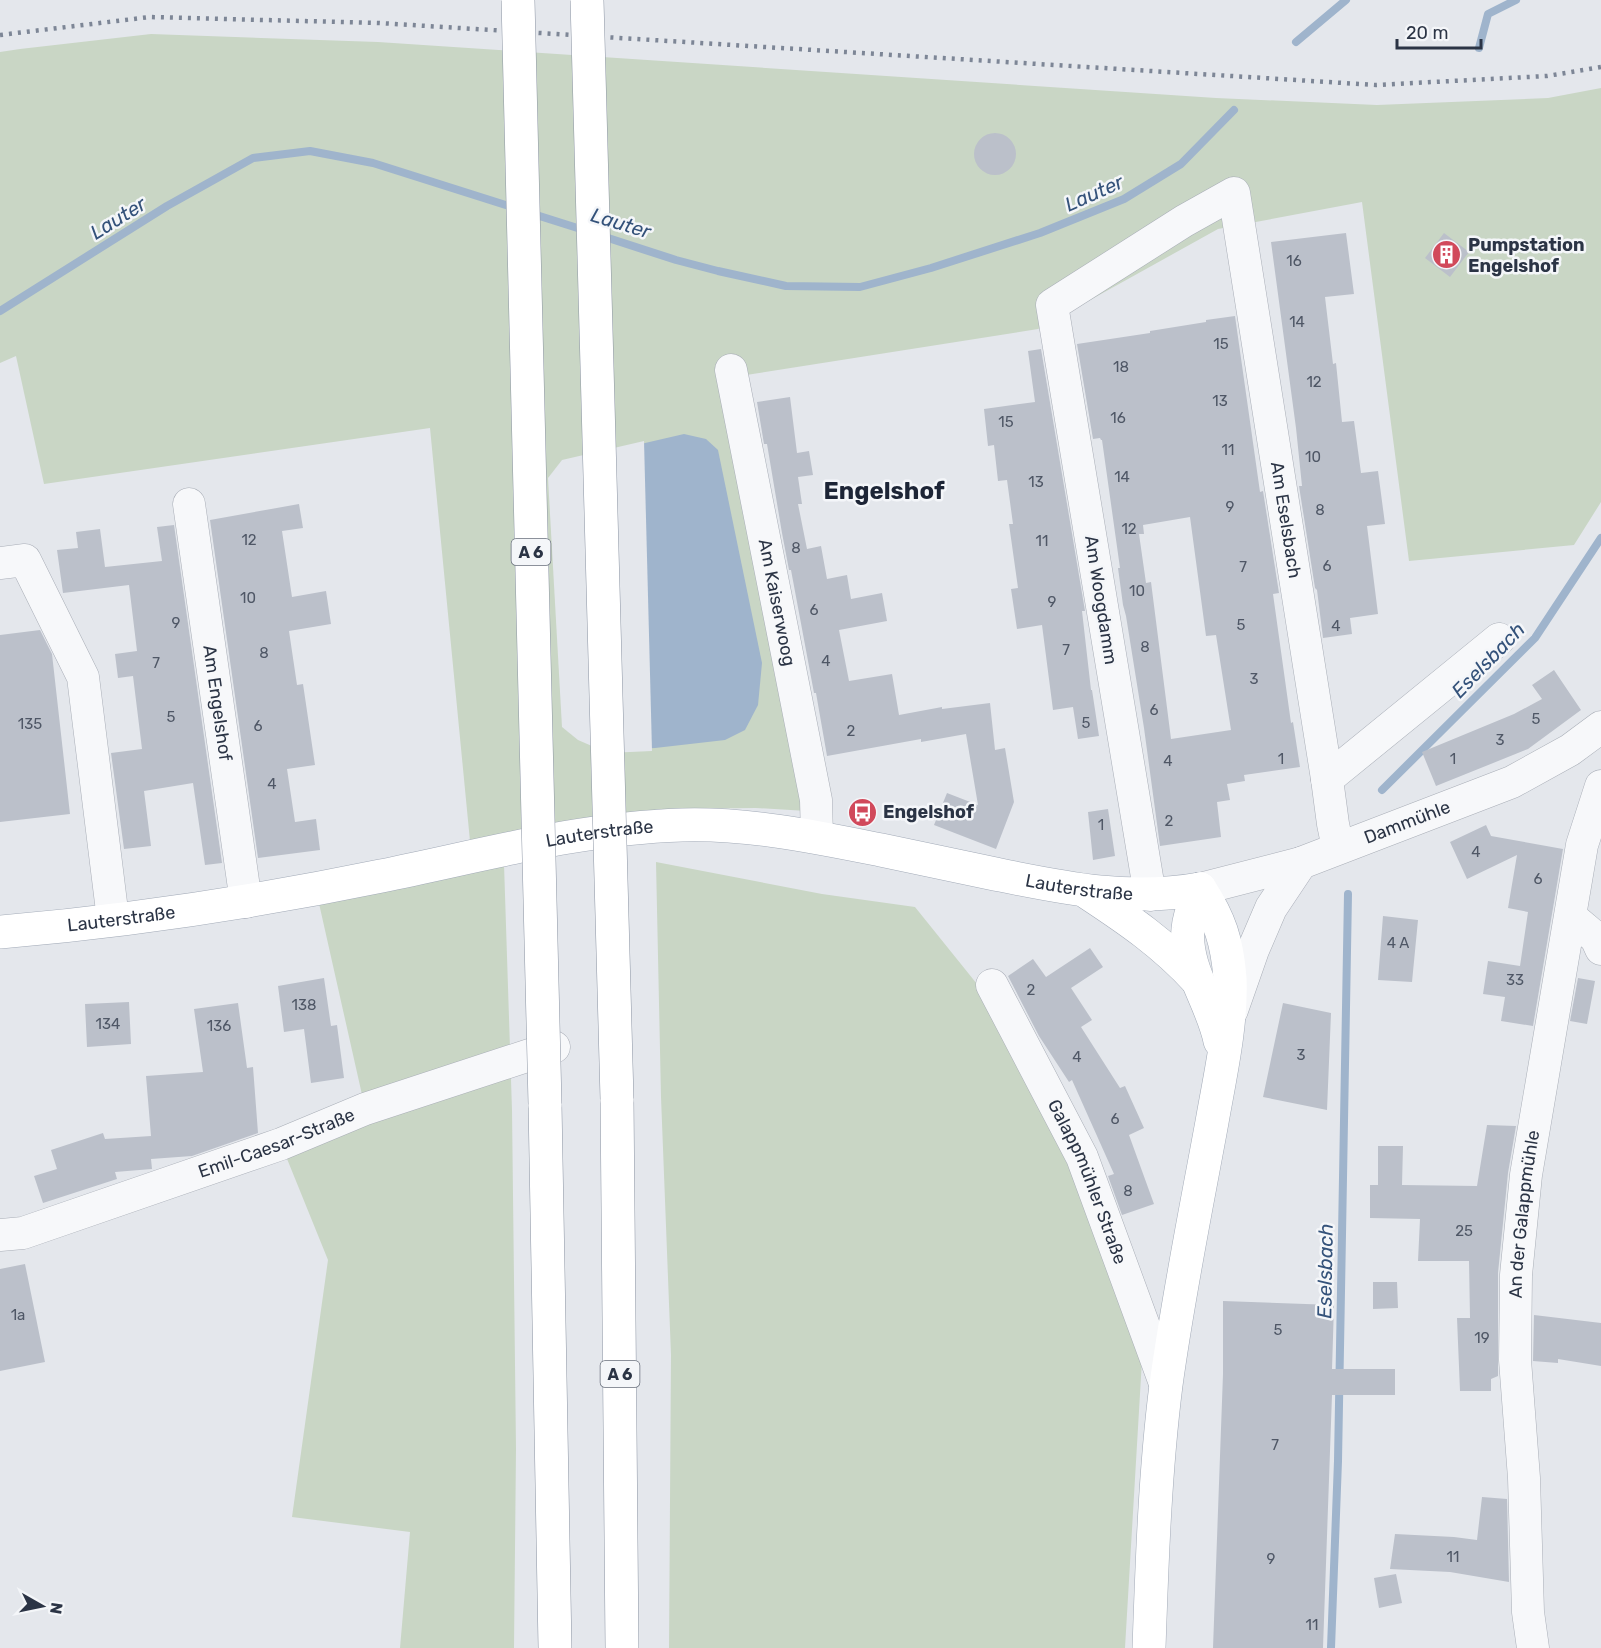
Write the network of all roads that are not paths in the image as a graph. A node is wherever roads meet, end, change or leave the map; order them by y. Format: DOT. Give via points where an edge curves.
graph roads {
  1 [pos="518,0"];
  2 [pos="587,0"];
  3 [pos="1052,305"];
  4 [pos="731,370"];
  5 [pos="189,504"];
  6 [pos="0,563"];
  7 [pos="1499,639"];
  8 [pos="1600,731"];
  9 [pos="1327,779"];
  10 [pos="1601,786"];
  11 [pos="817,837"];
  12 [pos="1338,848"];
  13 [pos="1301,863"];
  14 [pos="1200,889"];
  15 [pos="1084,890"];
  16 [pos="1150,895"];
  17 [pos="246,902"];
  18 [pos="1571,917"];
  19 [pos="113,919"];
  20 [pos="0,932"];
  21 [pos="1601,949"];
  22 [pos="1199,982"];
  23 [pos="992,985"];
  24 [pos="1225,1041"];
  25 [pos="554,1047"];
  26 [pos="0,1235"];
  27 [pos="1166,1386"];
  28 [pos="555,1648"];
  29 [pos="622,1648"];
  30 [pos="1149,1648"];
  31 [pos="1533,1648"];
  1 -- 28 [label="main road, A 6, bridge"];
  2 -- 29 [label="main road, A 6, bridge" via="617,1100"];
  3 -- 9 [label="street, Am Eselsbach" via="1234,193"];
  3 -- 16 [label="street, Am Woogdamm"];
  4 -- 11 [label="street, Am Kaiserwoog" via="816,800"];
  5 -- 17 [label="street, Am Engelshof"];
  6 -- 19 [label="street" via="25,560 83,677"];
  7 -- 9 [label="street"];
  8 -- 12 [label="street, Dammühle" via="1512,782"];
  9 -- 12 [label="street, Am Eselsbach"];
  10 -- 18 [label="street, An der Galappmühle" via="1582,845"];
  11 -- 15 [label="main road, Lauterstraße"];
  11 -- 17 [label="main road, Lauterstraße" via="712,825 636,828"];
  12 -- 13 [label="street, Dammühle"];
  13 -- 14 [label="street, Dammühle"];
  13 -- 24 [label="street" via="1271,908 1253,950"];
  14 -- 16 [label="main road, Lauterstraße"];
  14 -- 22 [label="main road, Galappmühler Straße" via="1188,933"];
  14 -- 24 [label="main road, Galappmühler Straße" via="1216,915 1225,943 1230,981"];
  15 -- 16 [label="main road, Lauterstraße"];
  15 -- 22 [label="main road" via="1135,924 1176,957"];
  17 -- 19 [label="main road, Lauterstraße"];
  18 -- 21 [label="street" via="1596,938"];
  18 -- 31 [label="street, An der Galappmühle" via="1526,1175 1516,1275 1515,1360"];
  19 -- 20 [label="main road, Lauterstraße"];
  22 -- 24 [label="main road, Galappmühler Straße"];
  23 -- 27 [label="street, Galappmühler Straße" via="1082,1157"];
  24 -- 27 [label="main road, Galappmühler Straße"];
  25 -- 26 [label="street, Emil-Caesar-Straße" via="365,1109 23,1233"];
  27 -- 30 [label="main road, Galappmühler Straße"];
}
